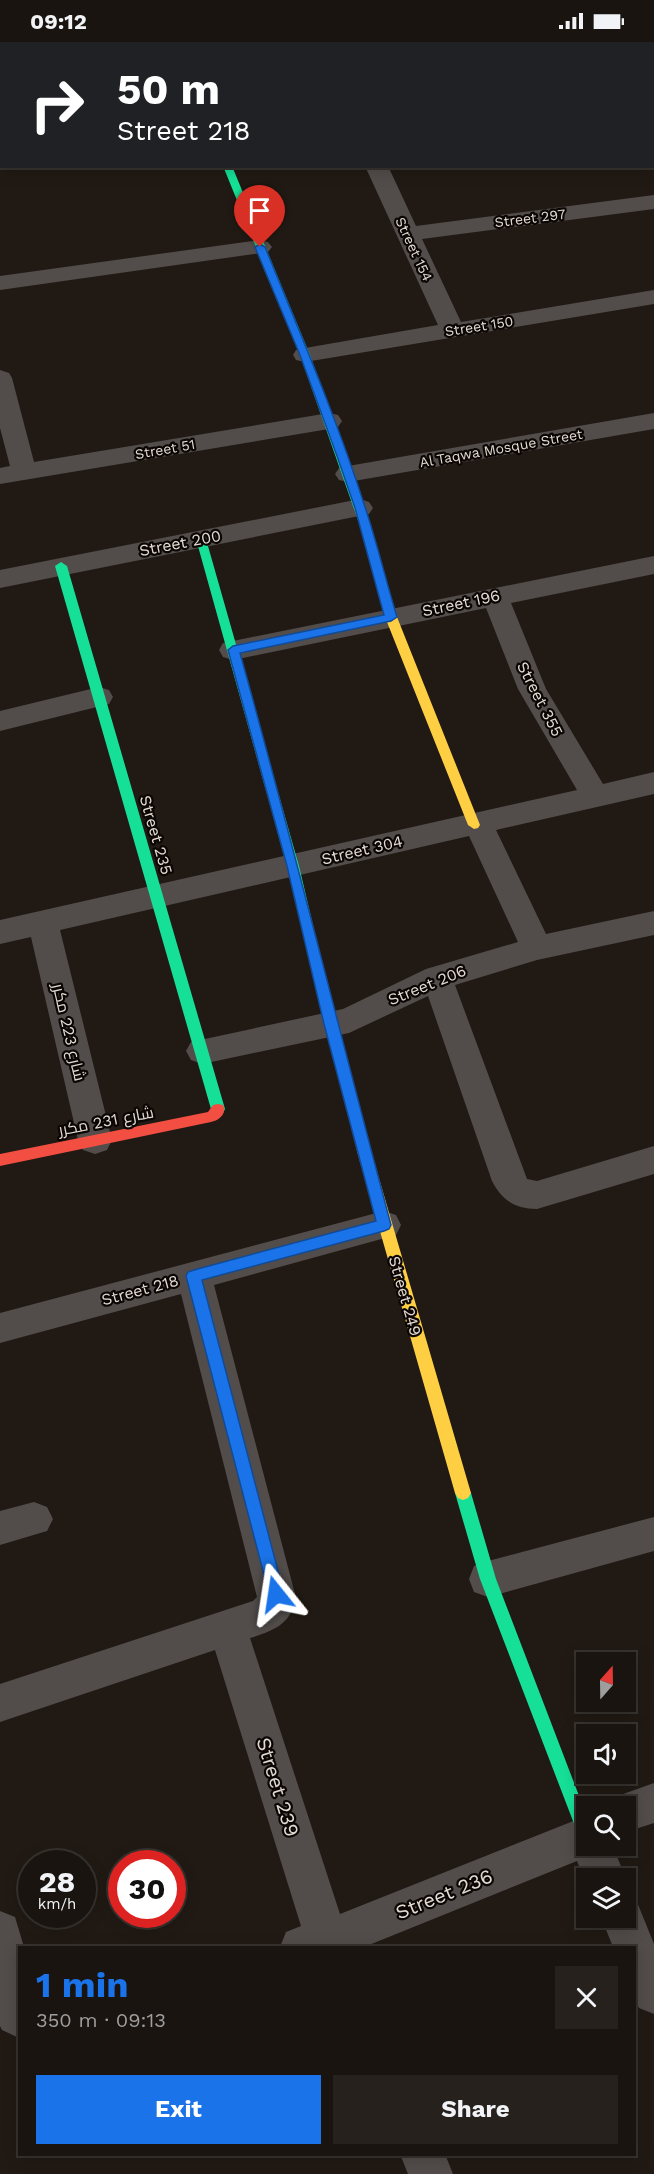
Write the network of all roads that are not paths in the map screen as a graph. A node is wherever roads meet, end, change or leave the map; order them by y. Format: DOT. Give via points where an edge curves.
graph roads {
  1 [pos="227,168"];
  2 [pos="377,168"];
  3 [pos="654,202"];
  4 [pos="406,234"];
  5 [pos="260,247"];
  6 [pos="0,283"];
  7 [pos="654,297"];
  8 [pos="453,331"];
  9 [pos="305,355"];
  10 [pos="0,378"];
  11 [pos="329,421"];
  12 [pos="654,421"];
  13 [pos="12,474"];
  14 [pos="348,474"];
  15 [pos="360,508"];
  16 [pos="201,539"];
  17 [pos="654,565"];
  18 [pos="61,566"];
  19 [pos="0,579"];
  20 [pos="495,596"];
  21 [pos="391,617"];
  22 [pos="233,650"];
  23 [pos="99,697"];
  24 [pos="0,721"];
  25 [pos="654,783"];
  26 [pos="596,797"];
  27 [pos="476,824"];
  28 [pos="293,866"];
  29 [pos="157,897"];
  30 [pos="43,923"];
  31 [pos="654,923"];
  32 [pos="0,932"];
  33 [pos="537,948"];
  34 [pos="437,978"];
  35 [pos="331,1024"];
  36 [pos="202,1051"];
  37 [pos="217,1113"];
  38 [pos="95,1140"];
  39 [pos="0,1160"];
  40 [pos="654,1160"];
  41 [pos="384,1225"];
  42 [pos="194,1276"];
  43 [pos="0,1328"];
  44 [pos="654,1534"];
  45 [pos="488,1579"];
  46 [pos="227,1627"];
  47 [pos="0,1703"];
  48 [pos="654,1803"];
  49 [pos="576,1805"];
  50 [pos="636,1809"];
  51 [pos="576,1838"];
  52 [pos="626,1928"];
  53 [pos="0,1932"];
  54 [pos="319,1945"];
  55 [pos="634,1946"];
  56 [pos="636,1952"];
  57 [pos="654,1994"];
  58 [pos="12,2016"];
  59 [pos="423,2156"];
  60 [pos="431,2174"];
  1 -- 5 [label="street"];
  2 -- 4 [label="street, Street 154"];
  3 -- 4 [label="street, Street 297"];
  4 -- 8 [label="street, Street 154"];
  5 -- 6 [label="street"];
  5 -- 9 [label="street"];
  7 -- 8 [label="street, Street 150"];
  8 -- 9 [label="street, Street 150"];
  9 -- 11 [label="street"];
  10 -- 13 [label="street"];
  11 -- 13 [label="street, Street 51"];
  11 -- 14 [label="street"];
  12 -- 14 [label="street, Al Taqwa Mosque Street"];
  14 -- 15 [label="street"];
  15 -- 16 [label="street, Street 200"];
  15 -- 21 [label="street"];
  16 -- 18 [label="street, Street 200"];
  16 -- 22 [label="street, Street 249"];
  17 -- 20 [label="street, Street 196"];
  18 -- 19 [label="street, Street 200"];
  18 -- 23 [label="street, Street 235"];
  20 -- 21 [label="street, Street 196"];
  20 -- 26 [label="street, Street 355" via="532,689"];
  21 -- 22 [label="street, Street 196"];
  21 -- 27 [label="street"];
  22 -- 28 [label="street, Street 249"];
  23 -- 24 [label="street"];
  23 -- 29 [label="street, Street 235"];
  25 -- 26 [label="street, Street 304"];
  26 -- 27 [label="street, Street 304"];
  27 -- 28 [label="street, Street 304"];
  27 -- 33 [label="street"];
  28 -- 29 [label="street, Street 304"];
  28 -- 35 [label="street, Street 249"];
  29 -- 30 [label="street, Street 304"];
  29 -- 36 [label="street, Street 235"];
  30 -- 32 [label="street, Street 304"];
  30 -- 38 [label="street, شارع 223 مكرر"];
  31 -- 33 [label="street, Street 206"];
  33 -- 34 [label="street, Street 206"];
  34 -- 35 [label="street, Street 206" via="349,1020"];
  34 -- 40 [label="street" via="515,1190 537,1196"];
  35 -- 36 [label="street, Street 206"];
  35 -- 41 [label="street, Street 249"];
  36 -- 37 [label="street, Street 235"];
  37 -- 38 [label="street, شارع 231 مكرر" via="211,1118"];
  38 -- 39 [label="street, شارع 231 مكرر"];
  41 -- 42 [label="street, Street 218"];
  41 -- 45 [label="street, Street 249"];
  42 -- 43 [label="street, Street 218"];
  42 -- 46 [label="street" via="276,1594 272,1610 266,1615"];
  44 -- 45 [label="street"];
  45 -- 49 [label="street, Street 249"];
  46 -- 47 [label="street"];
  46 -- 54 [label="street, Street 239"];
  48 -- 50 [label="street"];
  51 -- 54 [label="street, Street 236"];
  52 -- 55 [label="street"];
  53 -- 58 [label="street"];
  56 -- 57 [label="street"];
  59 -- 60 [label="street"];
}
